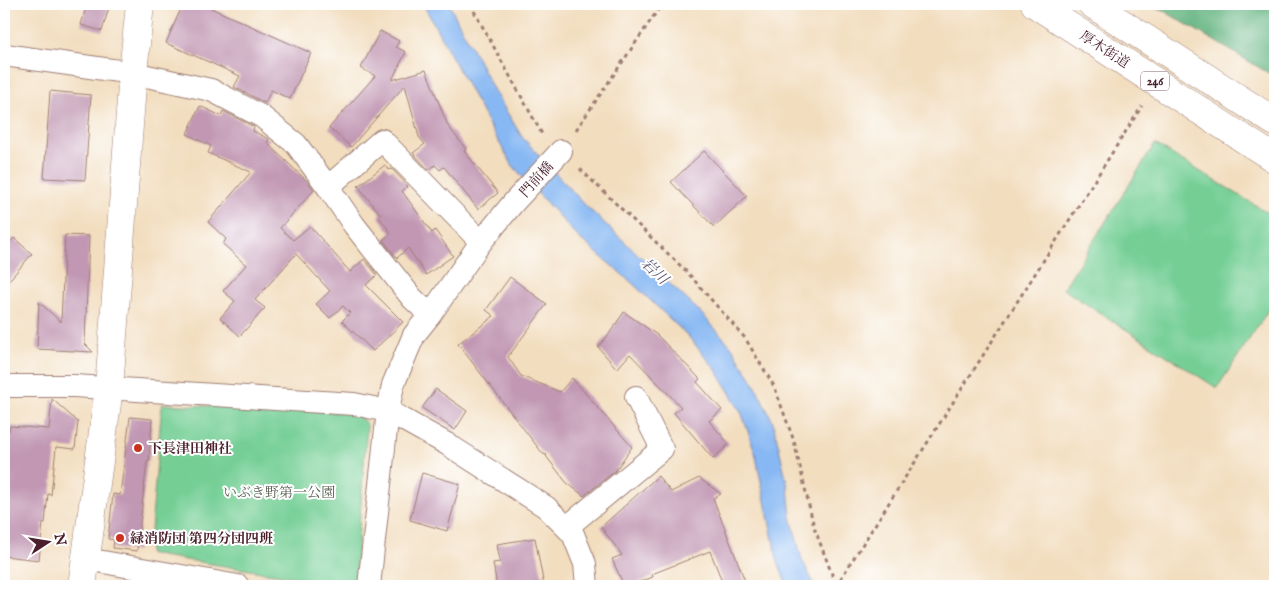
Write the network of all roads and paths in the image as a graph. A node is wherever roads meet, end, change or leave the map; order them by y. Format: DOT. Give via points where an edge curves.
graph roads {
  1 [pos="140,4"];
  2 [pos="470,4"];
  3 [pos="662,4"];
  4 [pos="1035,4"];
  5 [pos="1092,4"];
  6 [pos="4,55"];
  7 [pos="132,73"];
  8 [pos="1157,83"];
  9 [pos="1272,115"];
  10 [pos="559,153"];
  11 [pos="1275,159"];
  12 [pos="328,187"];
  13 [pos="481,242"];
  14 [pos="430,315"];
  15 [pos="4,386"];
  16 [pos="109,388"];
  17 [pos="636,397"];
  18 [pos="388,411"];
  19 [pos="567,528"];
  20 [pos="86,559"];
  21 [pos="82,586"];
  22 [pos="238,586"];
  23 [pos="369,586"];
  24 [pos="587,586"];
  25 [pos="836,586"];
  1 -- 7 [label="main road"];
  2 -- 10 [label="path" via="541,133"];
  3 -- 10 [label="path"];
  4 -- 8 [label="main road, 厚木街道 / 246"];
  5 -- 9 [label="main road, 246"];
  6 -- 7 [label="street"];
  7 -- 12 [label="street" via="211,90 261,116 296,144"];
  7 -- 16 [label="main road"];
  8 -- 11 [label="main road, 厚木街道 / 246"];
  8 -- 25 [label="path"];
  10 -- 13 [label="street, 門前橋"];
  10 -- 25 [label="path" via="687,272 745,338 774,386 794,441 814,527"];
  12 -- 13 [label="street" via="382,140"];
  12 -- 14 [label="street" via="412,298"];
  13 -- 14 [label="street, 門前橋"];
  14 -- 18 [label="street, 門前橋" via="414,336 393,385"];
  15 -- 16 [label="street"];
  16 -- 18 [label="street" via="354,404"];
  16 -- 20 [label="main road"];
  17 -- 19 [label="street" via="662,450"];
  18 -- 19 [label="street" via="546,507"];
  18 -- 23 [label="street, 門前橋"];
  19 -- 24 [label="street" via="573,534 585,564"];
  20 -- 21 [label="main road"];
  20 -- 22 [label="street"];
}
